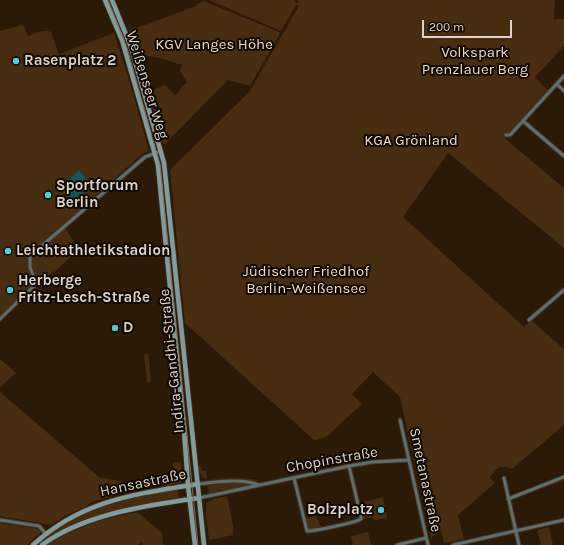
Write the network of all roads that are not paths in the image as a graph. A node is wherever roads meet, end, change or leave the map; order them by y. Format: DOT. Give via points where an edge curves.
graph roads {
  1 [pos="105,0"];
  2 [pos="112,0"];
  3 [pos="131,47"];
  4 [pos="124,49"];
  5 [pos="564,76"];
  6 [pos="557,84"];
  7 [pos="564,91"];
  8 [pos="147,103"];
  9 [pos="141,105"];
  10 [pos="523,121"];
  11 [pos="506,135"];
  12 [pos="161,151"];
  13 [pos="154,153"];
  14 [pos="564,156"];
  15 [pos="166,174"];
  16 [pos="159,179"];
  17 [pos="564,290"];
  18 [pos="0,318"];
  19 [pos="529,320"];
  20 [pos="400,420"];
  21 [pos="191,428"];
  22 [pos="184,429"];
  23 [pos="409,460"];
  24 [pos="349,466"];
  25 [pos="564,477"];
  26 [pos="294,478"];
  27 [pos="504,478"];
  28 [pos="198,484"];
  29 [pos="188,485"];
  30 [pos="259,485"];
  31 [pos="199,498"];
  32 [pos="190,499"];
  33 [pos="508,499"];
  34 [pos="0,520"];
  35 [pos="564,520"];
  36 [pos="516,531"];
  37 [pos="46,534"];
  38 [pos="426,538"];
  39 [pos="33,545"];
  40 [pos="42,545"];
  41 [pos="195,545"];
  42 [pos="204,545"];
  43 [pos="398,545"];
  44 [pos="428,545"];
  45 [pos="453,545"];
  46 [pos="519,545"];
  1 -- 4 [label="main road, Weißenseer Weg"];
  2 -- 3 [label="main road, Weißenseer Weg"];
  3 -- 4 [label="main road"];
  3 -- 8 [label="main road, Weißenseer Weg"];
  4 -- 9 [label="main road, Weißenseer Weg"];
  5 -- 6 [label="street"];
  6 -- 7 [label="street"];
  6 -- 10 [label="street"];
  8 -- 9 [label="main road"];
  8 -- 12 [label="main road, Weißenseer Weg"];
  9 -- 13 [label="main road, Weißenseer Weg"];
  10 -- 11 [label="street" via="510,135"];
  10 -- 14 [label="street"];
  12 -- 13 [label="street"];
  12 -- 15 [label="main road, Weißenseer Weg"];
  13 -- 16 [label="main road, Weißenseer Weg"];
  13 -- 18 [label="street" via="145,157 30,256 30,267 36,284"];
  15 -- 21 [label="main road, Indira-Gandhi-Straße"];
  16 -- 22 [label="main road, Indira-Gandhi-Straße"];
  17 -- 19 [label="street"];
  20 -- 23 [label="street, Smetanastraße"];
  21 -- 22 [label="main road"];
  21 -- 28 [label="main road, Indira-Gandhi-Straße"];
  22 -- 29 [label="main road, Indira-Gandhi-Straße"];
  23 -- 24 [label="street, Chopinstraße"];
  23 -- 38 [label="street, Smetanastraße"];
  24 -- 26 [label="street, Chopinstraße"];
  24 -- 26 [label="street" via="361,518 347,523 307,531"];
  25 -- 33 [label="street"];
  26 -- 30 [label="street, Chopinstraße"];
  27 -- 33 [label="street"];
  28 -- 29 [label="main road, Hansastraße"];
  28 -- 30 [label="street, Chopinstraße" via="235,481"];
  28 -- 31 [label="main road, Indira-Gandhi-Straße"];
  29 -- 32 [label="main road, Indira-Gandhi-Straße"];
  29 -- 37 [label="main road, Hansastraße" via="100,504 70,517"];
  30 -- 31 [label="street, Chopinstraße"];
  31 -- 32 [label="main road, Hansastraße"];
  31 -- 42 [label="main road, Indira-Gandhi-Straße"];
  32 -- 40 [label="main road, Hansastraße" via="111,514 69,530"];
  32 -- 41 [label="main road, Indira-Gandhi-Straße"];
  33 -- 36 [label="street"];
  34 -- 37 [label="street" via="39,526"];
  35 -- 36 [label="street"];
  36 -- 45 [label="street"];
  36 -- 46 [label="street"];
  37 -- 39 [label="main road, Hansastraße"];
  38 -- 43 [label="street"];
  38 -- 44 [label="street, Smetanastraße"];
}
